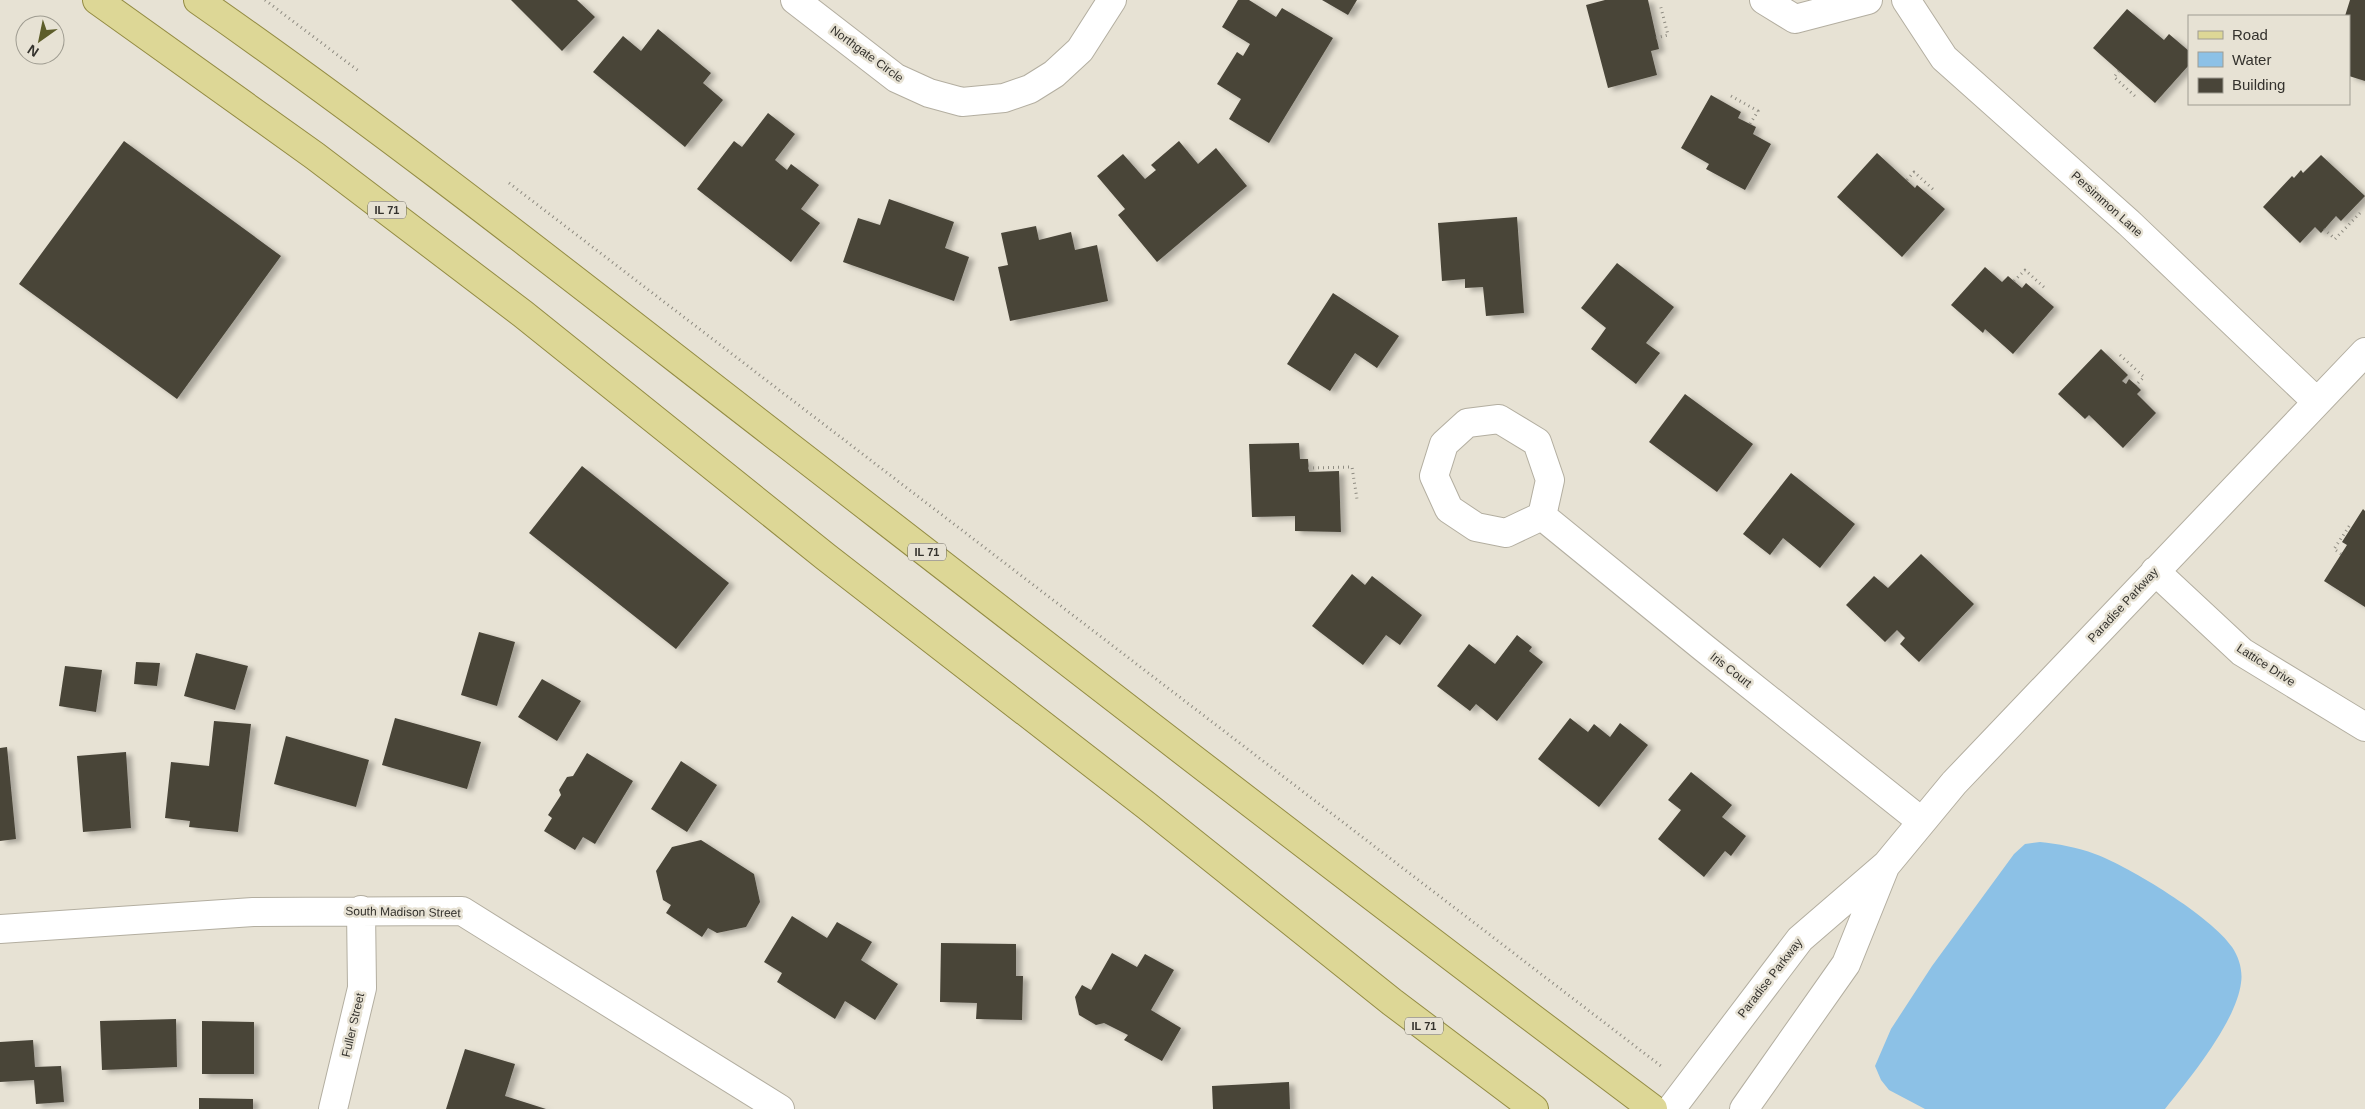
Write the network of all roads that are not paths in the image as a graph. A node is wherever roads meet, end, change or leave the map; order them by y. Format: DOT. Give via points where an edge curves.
graph roads {
  1 [pos="97,0"];
  2 [pos="198,0"];
  3 [pos="795,0"];
  4 [pos="1112,0"];
  5 [pos="1764,0"];
  6 [pos="1868,0"];
  7 [pos="1906,0"];
  8 [pos="2365,352"];
  9 [pos="2316,401"];
  10 [pos="1542,516"];
  11 [pos="2155,571"];
  12 [pos="2365,727"];
  13 [pos="1921,821"];
  14 [pos="1887,864"];
  15 [pos="361,910"];
  16 [pos="0,928"];
  17 [pos="333,1109"];
  18 [pos="780,1109"];
  19 [pos="1534,1109"];
  20 [pos="1653,1109"];
  21 [pos="1671,1109"];
  22 [pos="1744,1109"];
  1 -- 19 [label="main road, IL 71" via="315,156 523,314 826,557 1147,806 1392,1002"];
  2 -- 20 [label="main road, IL 71" via="496,219 1468,970"];
  3 -- 4 [label="street, Northgate Circle" via="896,78 929,94 962,102 1004,98 1030,89 1054,74 1080,50"];
  5 -- 6 [label="street" via="1795,19"];
  7 -- 9 [label="street, Persimmon Lane" via="1944,58 2129,223"];
  8 -- 9 [label="street, Paradise Parkway"];
  9 -- 11 [label="street, Paradise Parkway"];
  10 -- 10 [label="street" via="1550,480 1537,442 1498,419 1467,422 1444,444 1434,476 1449,509 1476,527 1506,533"];
  10 -- 13 [label="street, Iris Court"];
  11 -- 12 [label="street, Lattice Drive" via="2242,652"];
  11 -- 13 [label="street, Paradise Parkway"];
  13 -- 14 [label="street, Paradise Parkway"];
  14 -- 21 [label="street, Paradise Parkway" via="1800,939"];
  14 -- 22 [label="street, Paradise Parkway" via="1846,964"];
  15 -- 16 [label="street, South Madison Street" via="252,912"];
  15 -- 17 [label="street, Fuller Street" via="362,988"];
  15 -- 18 [label="street, South Madison Street" via="462,911"];
}
